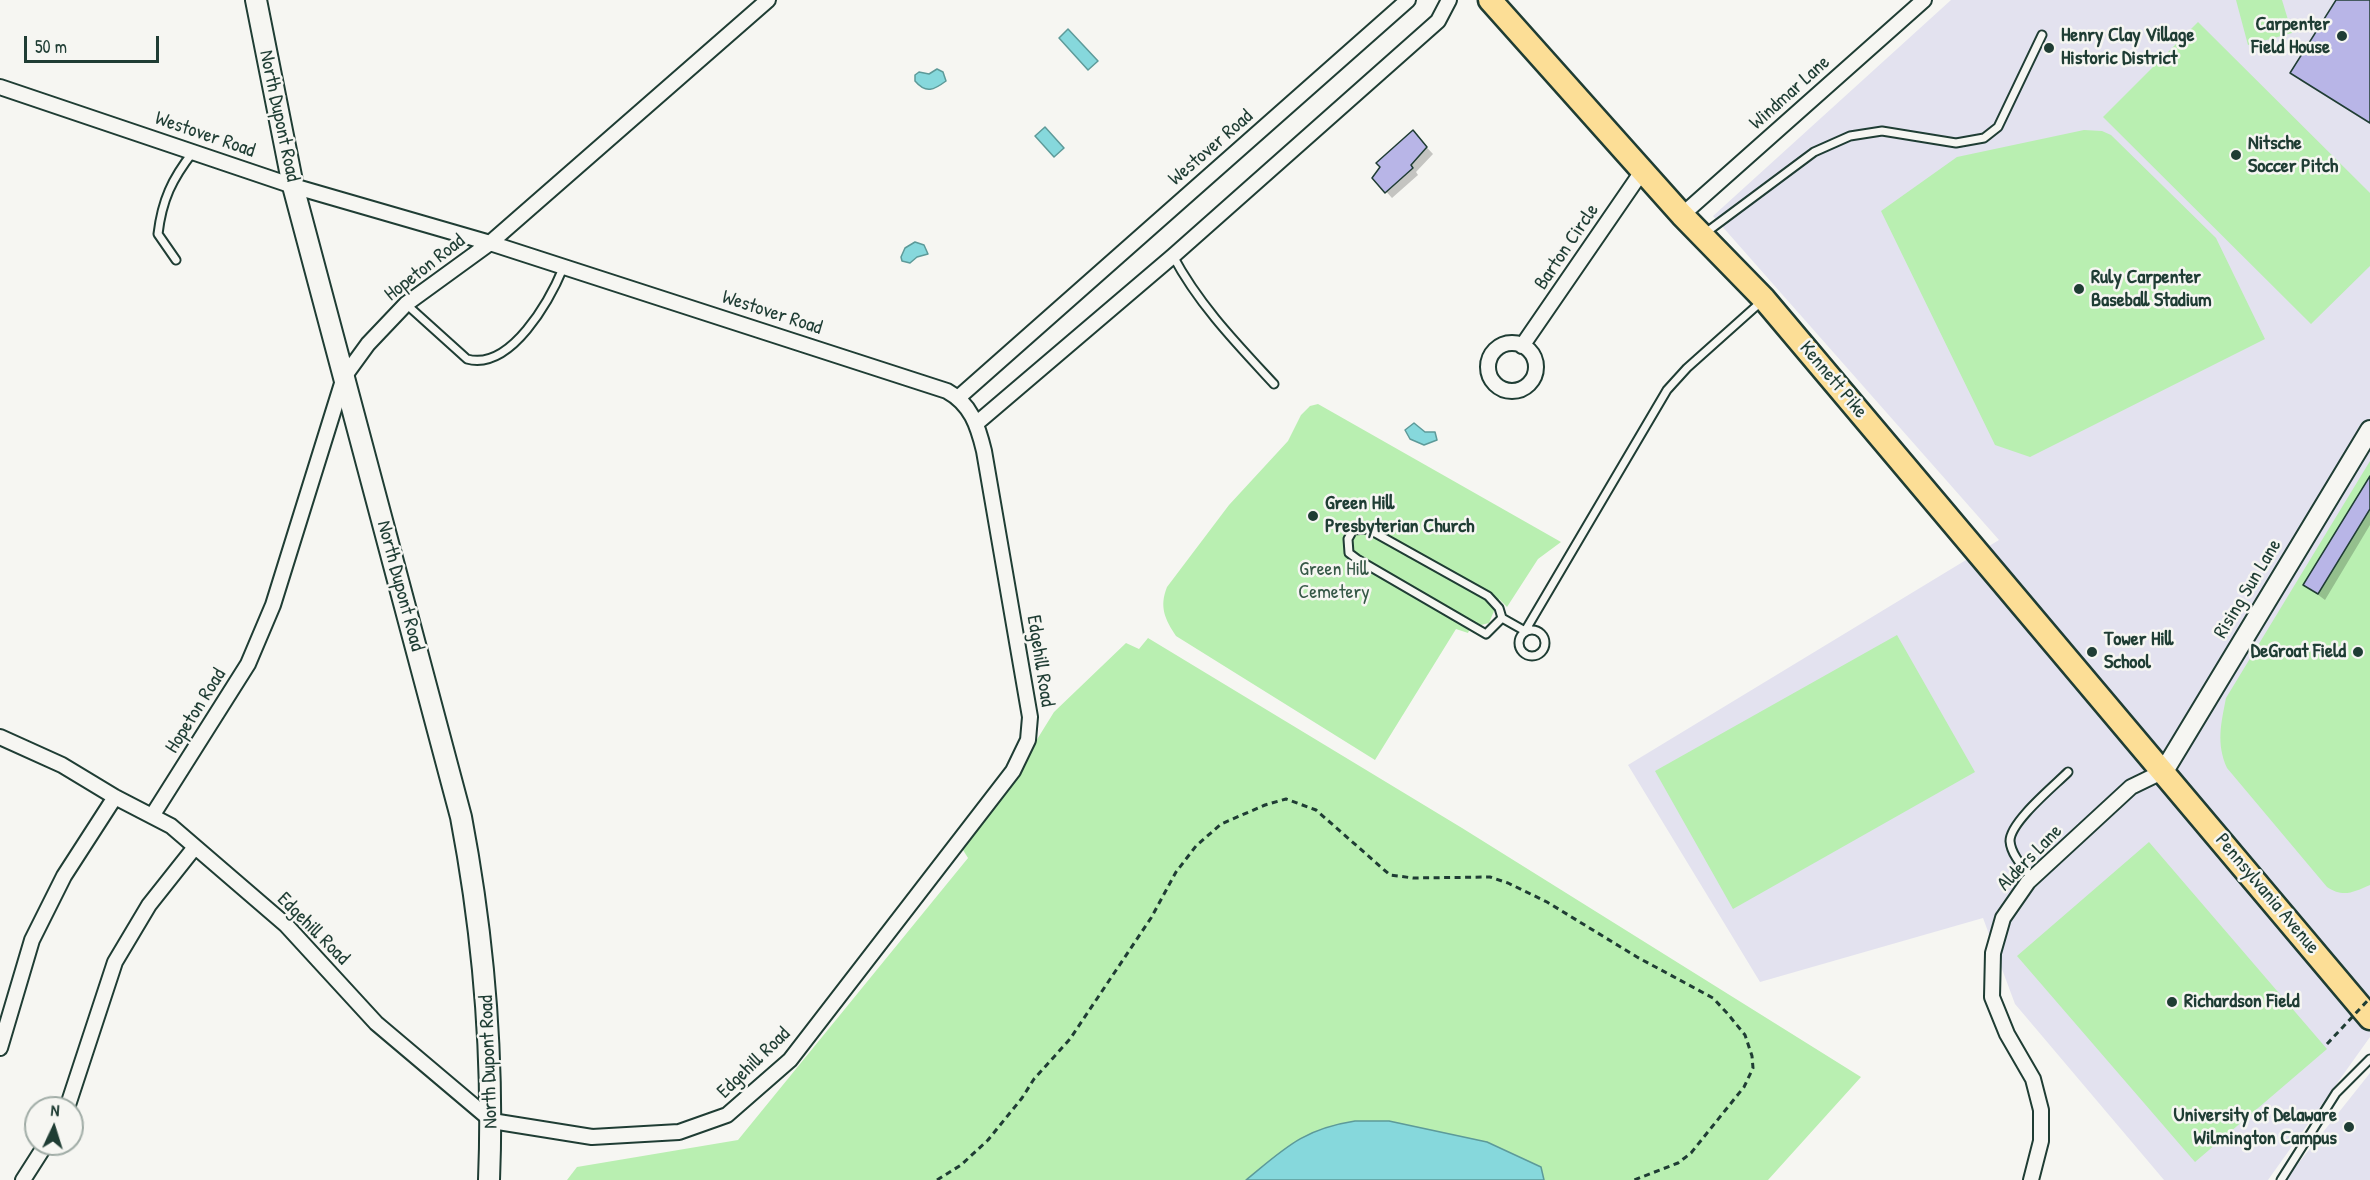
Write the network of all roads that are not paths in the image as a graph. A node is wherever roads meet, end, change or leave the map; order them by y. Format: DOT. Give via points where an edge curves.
graph roads {
  1 [pos="256,0"];
  2 [pos="768,0"];
  3 [pos="1408,0"];
  4 [pos="1449,0"];
  5 [pos="1490,0"];
  6 [pos="1924,0"];
  7 [pos="2042,35"];
  8 [pos="0,87"];
  9 [pos="193,152"];
  10 [pos="1643,170"];
  11 [pos="294,186"];
  12 [pos="1682,214"];
  13 [pos="1702,236"];
  14 [pos="490,243"];
  15 [pos="1173,256"];
  16 [pos="177,260"];
  17 [pos="564,266"];
  18 [pos="1764,299"];
  19 [pos="406,304"];
  20 [pos="1522,346"];
  21 [pos="344,377"];
  22 [pos="1274,384"];
  23 [pos="959,397"];
  24 [pos="977,423"];
  25 [pos="2370,430"];
  26 [pos="1502,618"];
  27 [pos="0,737"];
  28 [pos="2164,771"];
  29 [pos="2068,772"];
  30 [pos="115,797"];
  31 [pos="152,816"];
  32 [pos="195,847"];
  33 [pos="2032,878"];
  34 [pos="2370,1018"];
  35 [pos="0,1048"];
  36 [pos="2370,1059"];
  37 [pos="71,1096"];
  38 [pos="492,1121"];
  39 [pos="38,1156"];
  40 [pos="23,1180"];
  41 [pos="489,1180"];
  42 [pos="2031,1180"];
  43 [pos="2281,1180"];
  1 -- 11 [label="main road, North Dupont Road"];
  2 -- 14 [label="street, Hopeton Road"];
  3 -- 23 [label="street, Westover Road"];
  4 -- 15 [label="street" via="1438,21"];
  5 -- 10 [label="main road, Kennett Pike"];
  6 -- 12 [label="street, Windmar Lane"];
  7 -- 13 [label="lane" via="1998,127 1984,138 1956,143 1882,131 1850,136 1814,152"];
  8 -- 9 [label="street, Westover Road"];
  9 -- 11 [label="street, Westover Road"];
  9 -- 16 [label="lane" via="173,177 161,211 158,234"];
  10 -- 12 [label="main road, Kennett Pike"];
  10 -- 20 [label="street, Barton Circle"];
  11 -- 14 [label="street, Westover Road"];
  11 -- 21 [label="main road, North Dupont Road"];
  12 -- 13 [label="main road, Kennett Pike"];
  13 -- 18 [label="main road, Kennett Pike"];
  14 -- 17 [label="street, Westover Road"];
  14 -- 19 [label="street, Hopeton Road"];
  15 -- 22 [label="lane" via="1218,324"];
  15 -- 24 [label="street"];
  17 -- 19 [label="lane" via="542,311 489,360 467,359"];
  17 -- 23 [label="street, Westover Road"];
  18 -- 26 [label="lane" via="1667,390 1525,631"];
  18 -- 28 [label="main road, Kennett Pike"];
  19 -- 21 [label="street, Hopeton Road" via="368,344"];
  21 -- 31 [label="street, Hopeton Road" via="273,605 248,664"];
  21 -- 38 [label="main road, North Dupont Road" via="461,817 486,980"];
  23 -- 24 [label="street, Edgehill Road"];
  24 -- 38 [label="street, Edgehill Road" via="1030,717 1028,740 1013,771 790,1060 727,1115 679,1132 592,1137"];
  25 -- 28 [label="street, Rising Sun Lane"];
  26 -- 26 [label="lane" via="1488,596 1368,529 1353,530 1348,538 1349,553 1357,559 1486,634"];
  27 -- 30 [label="street, Edgehill Road" via="62,765"];
  28 -- 33 [label="street, Alders Lane" via="2131,787"];
  28 -- 34 [label="main road, Pennsylvania Avenue"];
  29 -- 33 [label="lane" via="2013,832 2010,841 2014,854"];
  30 -- 31 [label="street, Edgehill Road"];
  30 -- 35 [label="street" via="64,876 32,940"];
  31 -- 32 [label="street, Edgehill Road"];
  32 -- 37 [label="street" via="149,905 115,962"];
  32 -- 38 [label="street, Edgehill Road" via="286,925 376,1023"];
  33 -- 42 [label="street, Alders Lane" via="2012,900 2003,918 1993,953 1992,976 1992,997 2032,1079 2041,1110 2041,1141"];
  36 -- 43 [label="lane" via="2336,1093"];
  38 -- 41 [label="main road, North Dupont Road"];
  39 -- 40 [label="street"];
}
